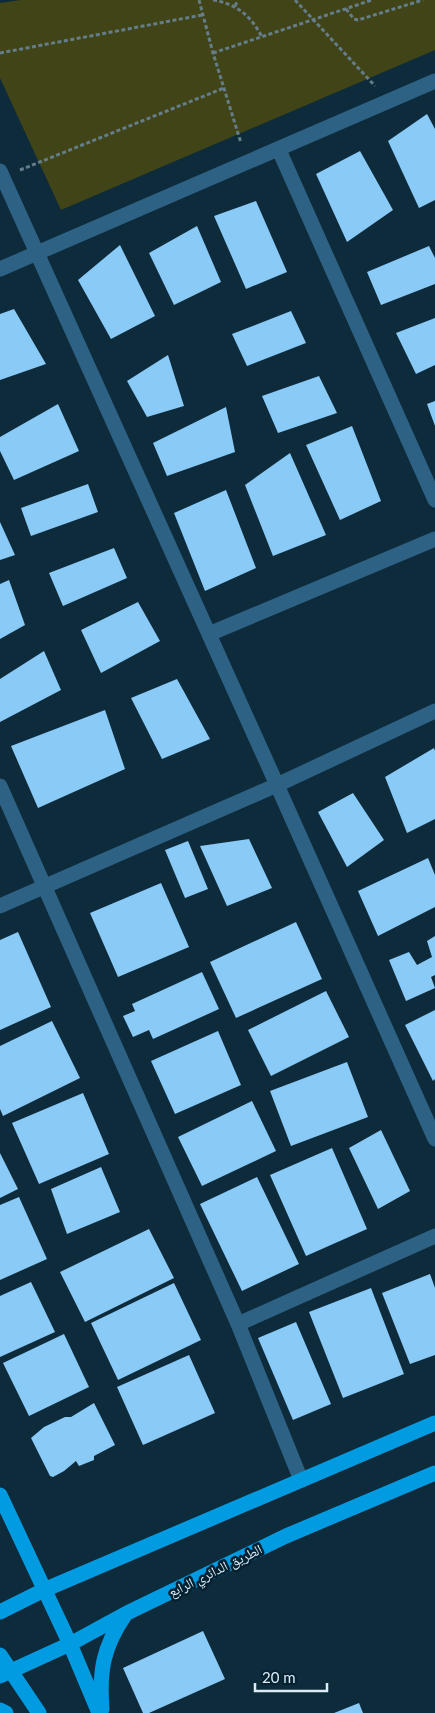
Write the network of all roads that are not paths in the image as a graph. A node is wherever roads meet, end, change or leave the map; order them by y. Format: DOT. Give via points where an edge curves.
graph roads {
  1 [pos="435,81"];
  2 [pos="279,150"];
  3 [pos="1,174"];
  4 [pos="36,252"];
  5 [pos="0,269"];
  6 [pos="435,500"];
  7 [pos="435,539"];
  8 [pos="209,634"];
  9 [pos="435,711"];
  10 [pos="277,785"];
  11 [pos="0,786"];
  12 [pos="45,887"];
  13 [pos="0,906"];
  14 [pos="435,1138"];
  15 [pos="435,1236"];
  16 [pos="238,1324"];
  17 [pos="435,1423"];
  18 [pos="435,1473"];
  19 [pos="302,1480"];
  20 [pos="0,1495"];
  21 [pos="44,1590"];
  22 [pos="0,1612"];
  23 [pos="127,1613"];
  24 [pos="70,1644"];
  25 [pos="0,1655"];
  26 [pos="5,1674"];
  27 [pos="0,1710"];
  28 [pos="6,1713"];
  29 [pos="39,1713"];
  30 [pos="101,1713"];
  1 -- 2 [label="street"];
  2 -- 4 [label="street"];
  2 -- 6 [label="street"];
  3 -- 4 [label="street"];
  4 -- 5 [label="street"];
  4 -- 8 [label="street"];
  7 -- 8 [label="street"];
  8 -- 10 [label="street"];
  9 -- 10 [label="street"];
  10 -- 12 [label="street"];
  10 -- 14 [label="street"];
  11 -- 12 [label="street"];
  12 -- 13 [label="street"];
  12 -- 16 [label="street"];
  15 -- 16 [label="street"];
  16 -- 19 [label="street"];
  17 -- 19 [label="main road"];
  18 -- 23 [label="main road, الطريق الدائري الرابع" via="286,1536"];
  19 -- 21 [label="main road"];
  20 -- 21 [label="main road"];
  21 -- 22 [label="main road"];
  21 -- 24 [label="main road"];
  23 -- 24 [label="main road, الطريق الدائري الرابع"];
  23 -- 30 [label="main road" via="105,1654"];
  24 -- 26 [label="main road, الطريق الدائري الرابع"];
  24 -- 30 [label="main road"];
  25 -- 26 [label="main road"];
  26 -- 29 [label="main road"];
  27 -- 28 [label="main road"];
}
